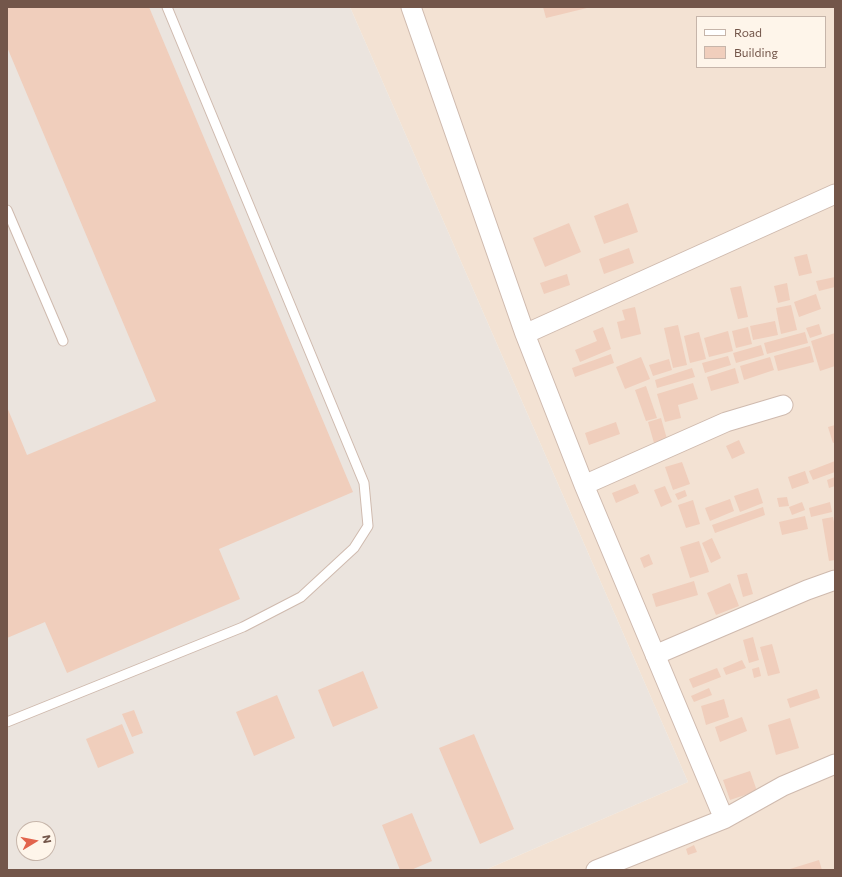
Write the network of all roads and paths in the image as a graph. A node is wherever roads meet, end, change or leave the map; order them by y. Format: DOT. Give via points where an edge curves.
graph roads {
  1 [pos="167,7"];
  2 [pos="411,7"];
  3 [pos="835,194"];
  4 [pos="7,210"];
  5 [pos="525,334"];
  6 [pos="63,341"];
  7 [pos="783,405"];
  8 [pos="584,485"];
  9 [pos="835,580"];
  10 [pos="655,655"];
  11 [pos="7,722"];
  12 [pos="835,764"];
  13 [pos="724,819"];
  14 [pos="596,870"];
  1 -- 11 [label="lane" via="364,483 368,526 354,548 301,597 243,627"];
  2 -- 5 [label="street"];
  3 -- 5 [label="street"];
  4 -- 6 [label="lane"];
  5 -- 8 [label="street"];
  7 -- 8 [label="street" via="726,422"];
  8 -- 10 [label="street"];
  9 -- 10 [label="street"];
  10 -- 13 [label="street"];
  12 -- 13 [label="street" via="783,786"];
  13 -- 14 [label="street"];
}
